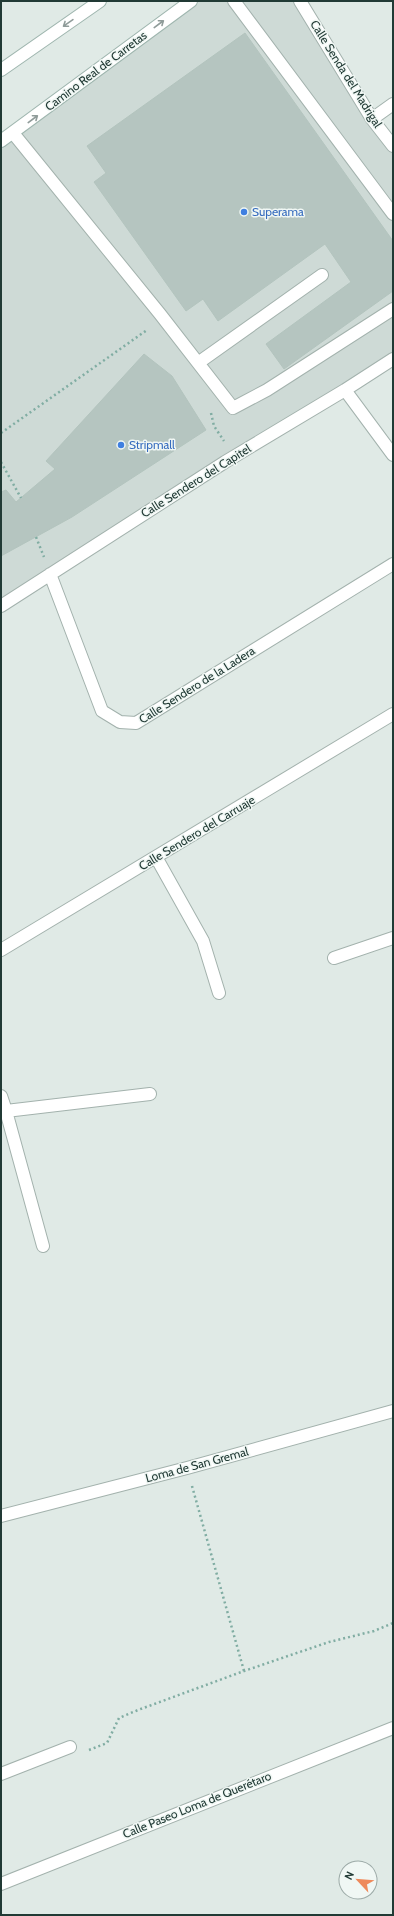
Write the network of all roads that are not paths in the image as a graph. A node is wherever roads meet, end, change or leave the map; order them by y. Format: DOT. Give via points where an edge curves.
graph roads {
  1 [pos="100,1"];
  2 [pos="191,1"];
  3 [pos="234,1"];
  4 [pos="300,1"];
  5 [pos="1,70"];
  6 [pos="393,104"];
  7 [pos="372,118"];
  8 [pos="13,133"];
  9 [pos="1,141"];
  10 [pos="393,146"];
  11 [pos="393,214"];
  12 [pos="322,275"];
  13 [pos="393,309"];
  14 [pos="393,359"];
  15 [pos="198,363"];
  16 [pos="345,390"];
  17 [pos="393,455"];
  18 [pos="393,564"];
  19 [pos="50,574"];
  20 [pos="1,606"];
  21 [pos="393,714"];
  22 [pos="156,857"];
  23 [pos="393,938"];
  24 [pos="1,950"];
  25 [pos="334,958"];
  26 [pos="219,993"];
  27 [pos="150,1094"];
  28 [pos="1,1096"];
  29 [pos="6,1111"];
  30 [pos="43,1246"];
  31 [pos="393,1411"];
  32 [pos="1,1516"];
  33 [pos="393,1728"];
  34 [pos="70,1747"];
  35 [pos="1,1774"];
  36 [pos="1,1884"];
  1 -- 5 [label="street, one-way"];
  8 -- 2 [label="street, Camino Real de Carretas, one-way"];
  3 -- 11 [label="street"];
  4 -- 7 [label="street, Calle Senda del Madrigal"];
  6 -- 7 [label="street"];
  7 -- 10 [label="street, Calle Senda del Madrigal"];
  8 -- 9 [label="street, Camino Real de Carretas"];
  8 -- 15 [label="street"];
  12 -- 15 [label="street"];
  13 -- 15 [label="street" via="266,390 233,408"];
  14 -- 16 [label="street, Calle Sendero del Capitel"];
  16 -- 17 [label="street"];
  16 -- 19 [label="street, Calle Sendero del Capitel" via="225,462"];
  18 -- 19 [label="street, Calle Sendero de la Ladera" via="136,723 120,722 102,711"];
  19 -- 20 [label="street, Calle Sendero del Capitel"];
  21 -- 22 [label="street, Calle Sendero del Carruaje"];
  22 -- 24 [label="street, Calle Sendero del Carruaje"];
  22 -- 26 [label="street" via="203,941"];
  23 -- 25 [label="street"];
  27 -- 29 [label="street"];
  28 -- 29 [label="street"];
  29 -- 30 [label="street"];
  31 -- 32 [label="street, Loma de San Gremal"];
  33 -- 36 [label="street, Calle Paseo Loma de Querétaro"];
  34 -- 35 [label="street"];
}
